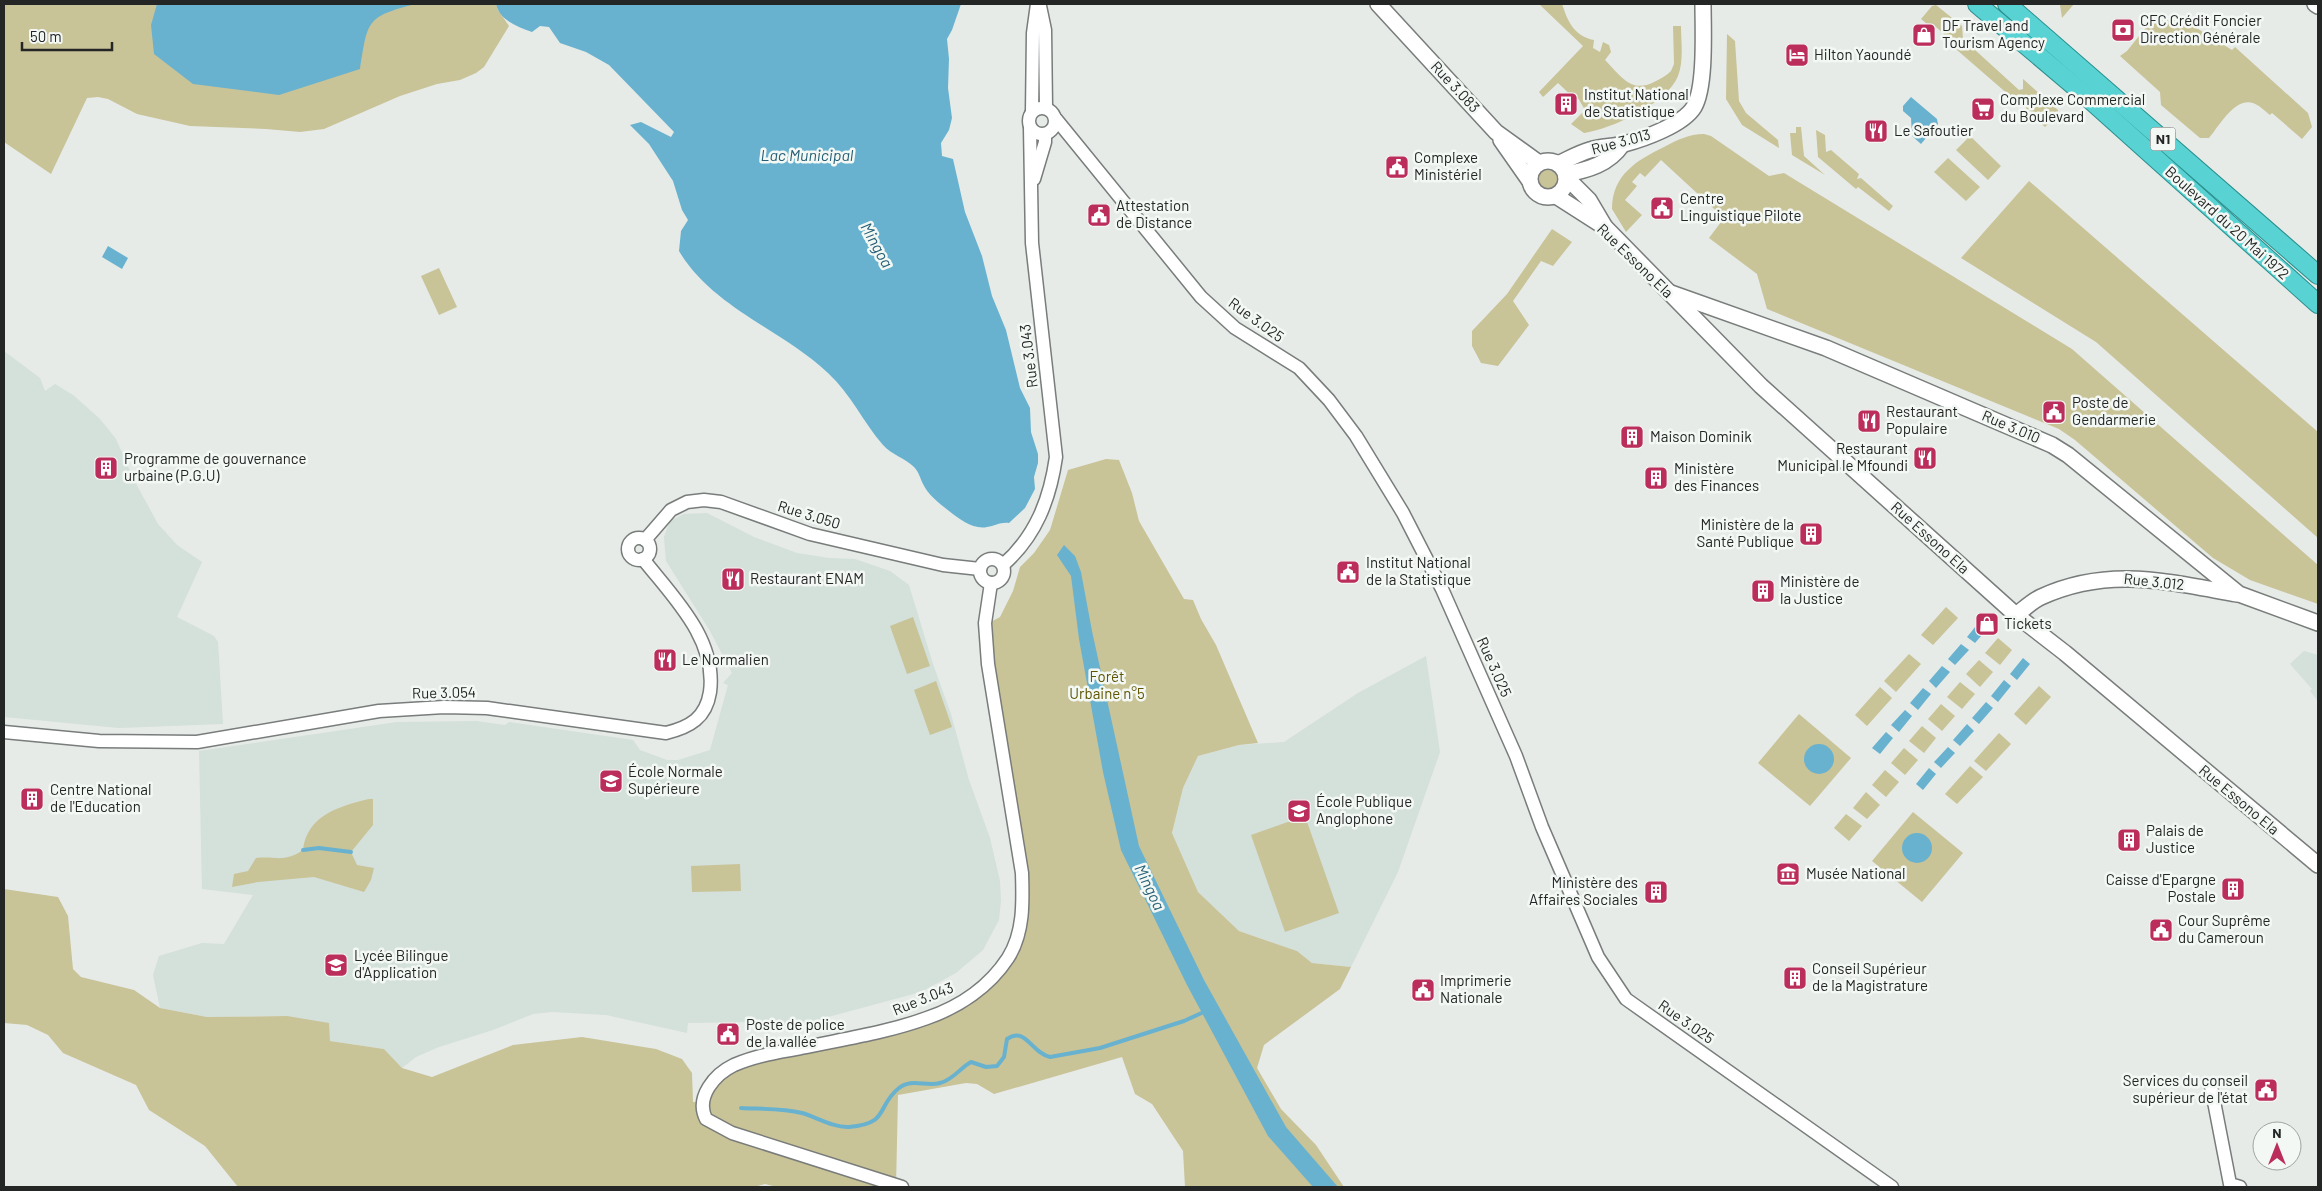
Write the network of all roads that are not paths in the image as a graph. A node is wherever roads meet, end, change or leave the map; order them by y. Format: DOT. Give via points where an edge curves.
graph roads {
  1 [pos="1039,4"];
  2 [pos="1378,4"];
  3 [pos="1704,4"];
  4 [pos="1977,4"];
  5 [pos="2007,4"];
  6 [pos="2316,4"];
  7 [pos="2318,6"];
  8 [pos="1046,108"];
  9 [pos="1032,112"];
  10 [pos="1030,127"];
  11 [pos="1051,128"];
  12 [pos="1496,132"];
  13 [pos="1540,163"];
  14 [pos="1563,172"];
  15 [pos="1529,180"];
  16 [pos="1030,191"];
  17 [pos="1556,196"];
  18 [pos="1606,228"];
  19 [pos="2318,275"];
  20 [pos="1667,292"];
  21 [pos="2318,304"];
  22 [pos="645,540"];
  23 [pos="1003,565"];
  24 [pos="980,569"];
  25 [pos="990,583"];
  26 [pos="2239,594"];
  27 [pos="2016,615"];
  28 [pos="2318,623"];
  29 [pos="4,732"];
  30 [pos="2318,865"];
  31 [pos="2211,1086"];
  32 [pos="902,1187"];
  33 [pos="1892,1187"];
  34 [pos="2240,1187"];
  1 -- 8 [label="street" via="1045,30"];
  1 -- 9 [label="street" via="1033,33"];
  2 -- 12 [label="main road, Rue 3.083"];
  3 -- 14 [label="main road, Rue 3.013" via="1701,73 1694,107 1662,130 1622,145 1589,150"];
  4 -- 21 [label="highway, Boulevard du 20 Mai 1972 / N1" via="2085,95"];
  5 -- 19 [label="highway, Boulevard du 20 Mai 1972 / N1"];
  6 -- 7 [label="main road"];
  8 -- 9 [label="street"];
  8 -- 11 [label="street" via="1051,110"];
  9 -- 10 [label="street"];
  10 -- 11 [label="street" via="1037,133"];
  10 -- 16 [label="street, Rue 3.043"];
  11 -- 16 [label="street"];
  11 -- 33 [label="street, Rue 3.025" via="1072,138 1201,297 1235,328 1299,368 1356,436 1403,513 1442,589 1516,756 1542,827 1598,957 1626,999"];
  12 -- 13 [label="main road, Rue 3.083"];
  12 -- 15 [label="main road"];
  13 -- 14 [label="main road" via="1547,161"];
  13 -- 15 [label="main road" via="1534,167"];
  14 -- 17 [label="main road" via="1562,191"];
  14 -- 18 [label="main road" via="1589,200"];
  15 -- 17 [label="main road" via="1538,196"];
  16 -- 23 [label="street, Rue 3.043" via="1032,244 1056,457 1052,485 1036,528"];
  17 -- 18 [label="main road, Rue Essono Ela"];
  18 -- 20 [label="main road, Rue Essono Ela"];
  20 -- 26 [label="main road, Rue 3.010" via="1826,348 2052,445"];
  20 -- 27 [label="main road, Rue Essono Ela" via="1768,393"];
  22 -- 24 [label="street, Rue 3.050" via="671,510 687,502 704,500 721,502 810,534 943,565"];
  22 -- 29 [label="street, Rue 3.054" via="633,540 629,552 632,557 643,559 688,616 706,648 711,678 708,702 697,720 685,728 666,733 487,708 444,707 379,711 197,742 99,741"];
  23 -- 24 [label="street" via="989,559"];
  23 -- 25 [label="street" via="1001,580"];
  24 -- 25 [label="street" via="982,578"];
  25 -- 32 [label="street, Rue 3.043" via="985,623 988,664 1022,873 1023,905 1019,934 1009,957 982,988 929,1018 890,1030 759,1056 733,1065 710,1083 703,1109 706,1119 732,1133"];
  26 -- 27 [label="main road, Rue 3.012" via="2128,577 2071,586 2040,598"];
  26 -- 28 [label="main road, Rue 3.010"];
  27 -- 30 [label="main road, Rue Essono Ela"];
  31 -- 34 [label="street" via="2230,1184"];
}
